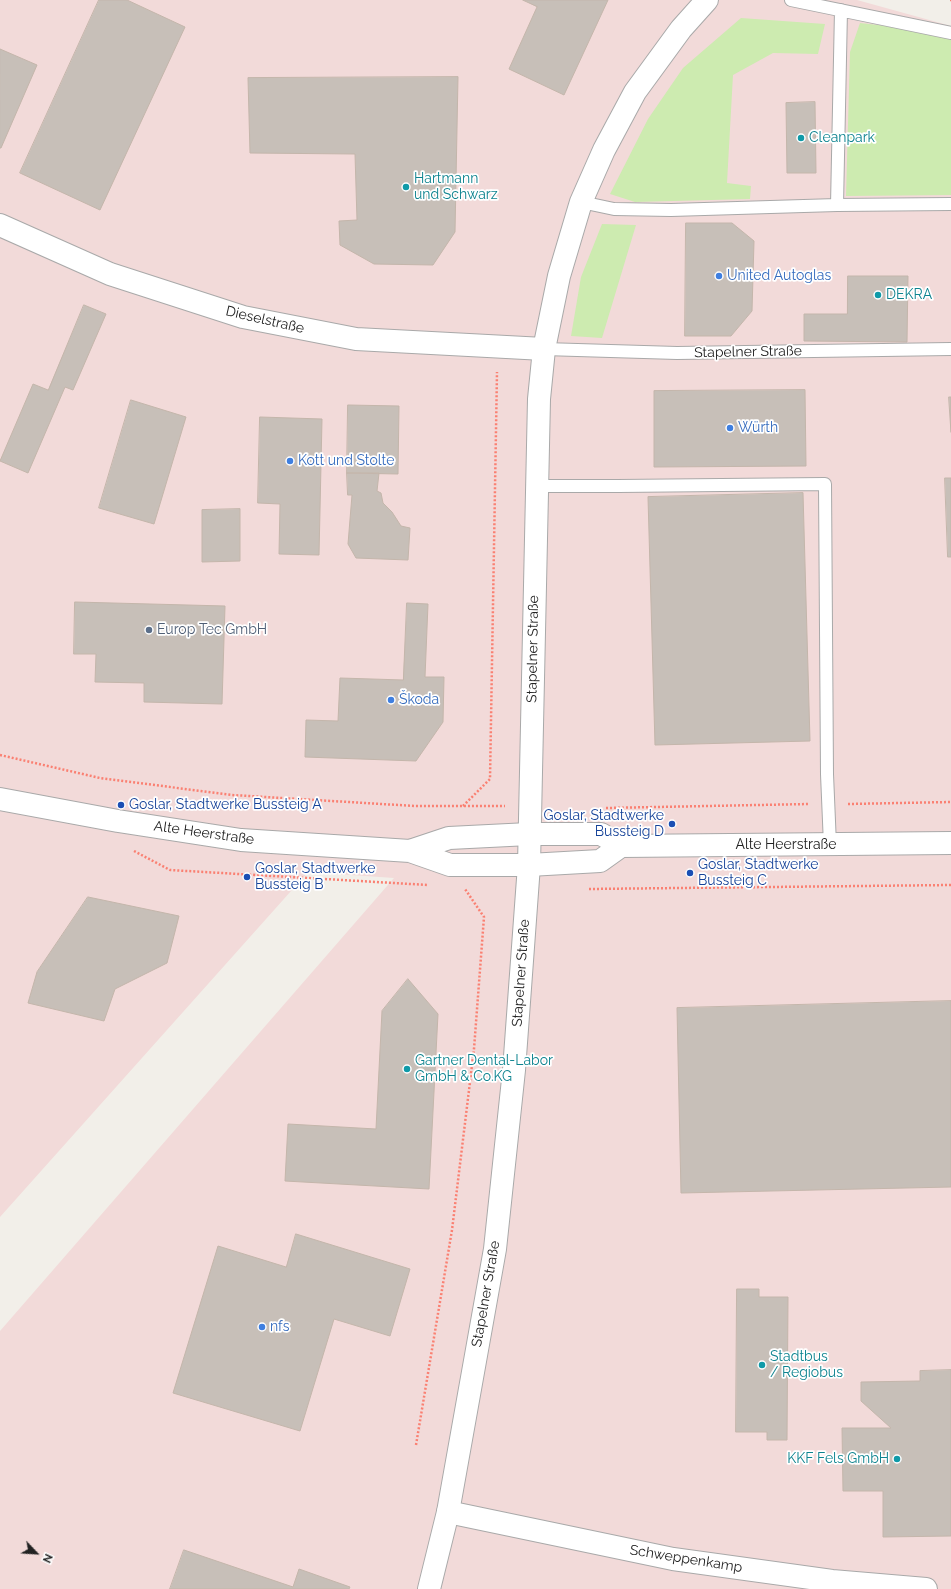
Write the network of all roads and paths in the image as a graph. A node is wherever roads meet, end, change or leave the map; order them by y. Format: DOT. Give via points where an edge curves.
graph roads {
  1 [pos="707,0"];
  2 [pos="791,0"];
  3 [pos="841,10"];
  4 [pos="951,33"];
  5 [pos="581,202"];
  6 [pos="951,204"];
  7 [pos="837,205"];
  8 [pos="0,225"];
  9 [pos="497,346"];
  10 [pos="544,349"];
  11 [pos="951,349"];
  12 [pos="537,486"];
  13 [pos="0,755"];
  14 [pos="0,799"];
  15 [pos="951,802"];
  16 [pos="828,804"];
  17 [pos="463,806"];
  18 [pos="530,806"];
  19 [pos="604,808"];
  20 [pos="529,834"];
  21 [pos="951,843"];
  22 [pos="830,845"];
  23 [pos="621,846"];
  24 [pos="410,851"];
  25 [pos="529,865"];
  26 [pos="464,887"];
  27 [pos="416,1445"];
  28 [pos="448,1512"];
  29 [pos="429,1589"];
  30 [pos="926,1589"];
  1 -- 5 [label="street, Stapelner Straße" via="681,29 635,92 604,150"];
  2 -- 3 [label="lane"];
  3 -- 4 [label="lane"];
  3 -- 7 [label="lane"];
  5 -- 7 [label="lane" via="614,209 671,210"];
  5 -- 10 [label="street, Stapelner Straße" via="559,276"];
  6 -- 7 [label="lane"];
  8 -- 9 [label="street, Dieselstraße" via="110,274 243,317 356,339"];
  9 -- 10 [label="street, Dieselstraße"];
  9 -- 17 [label="path" via="490,779"];
  10 -- 11 [label="lane, Stapelner Straße" via="677,353"];
  10 -- 12 [label="street, Stapelner Straße" via="539,399"];
  12 -- 16 [label="lane" via="825,484"];
  12 -- 18 [label="street, Stapelner Straße"];
  13 -- 17 [label="path" via="100,778 232,795 415,806"];
  14 -- 24 [label="street, Alte Heerstraße" via="241,840"];
  15 -- 16 [label="path"];
  16 -- 19 [label="path"];
  16 -- 22 [label="lane"];
  17 -- 18 [label="path"];
  18 -- 20 [label="street, Stapelner Straße"];
  20 -- 23 [label="street, Alte Heerstraße" via="601,834"];
  20 -- 24 [label="street, Alte Heerstraße" via="449,838"];
  20 -- 25 [label="street, Stapelner Straße"];
  21 -- 22 [label="street, Alte Heerstraße"];
  22 -- 23 [label="street, Alte Heerstraße"];
  23 -- 25 [label="street, Alte Heerstraße" via="600,861"];
  24 -- 25 [label="street, Alte Heerstraße" via="450,865"];
  25 -- 28 [label="street, Stapelner Straße" via="514,1070 495,1248"];
  26 -- 27 [label="path" via="484,917 474,1049 452,1230"];
  28 -- 29 [label="street, Stapelner Straße"];
  28 -- 30 [label="street, Schweppenkamp" via="673,1559 832,1581"];
}
